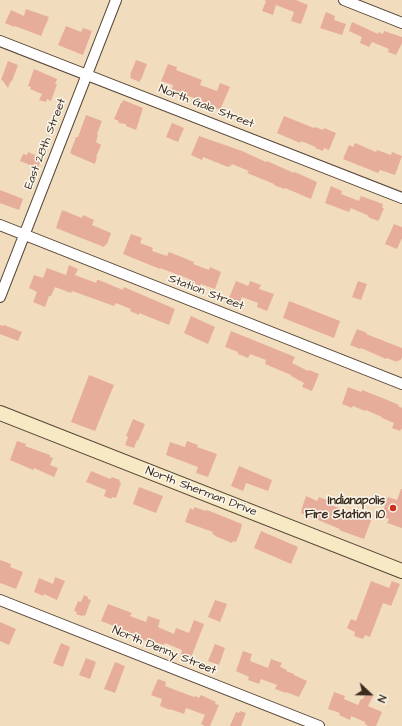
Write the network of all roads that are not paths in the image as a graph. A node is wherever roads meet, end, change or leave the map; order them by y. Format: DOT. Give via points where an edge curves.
graph roads {
  1 [pos="116,0"];
  2 [pos="344,0"];
  3 [pos="402,23"];
  4 [pos="0,41"];
  5 [pos="86,75"];
  6 [pos="402,198"];
  7 [pos="0,225"];
  8 [pos="25,235"];
  9 [pos="0,297"];
  10 [pos="402,384"];
  11 [pos="0,413"];
  12 [pos="402,571"];
  13 [pos="0,600"];
  14 [pos="319,726"];
  1 -- 5 [label="street, East 28th Street"];
  2 -- 3 [label="street"];
  4 -- 5 [label="street, North Gale Street"];
  5 -- 6 [label="street, North Gale Street"];
  5 -- 8 [label="street, East 28th Street"];
  7 -- 8 [label="street, Station Street"];
  8 -- 9 [label="street, East 28th Street"];
  8 -- 10 [label="street, Station Street"];
  11 -- 12 [label="main road, North Sherman Drive"];
  13 -- 14 [label="street, North Denny Street"];
}
